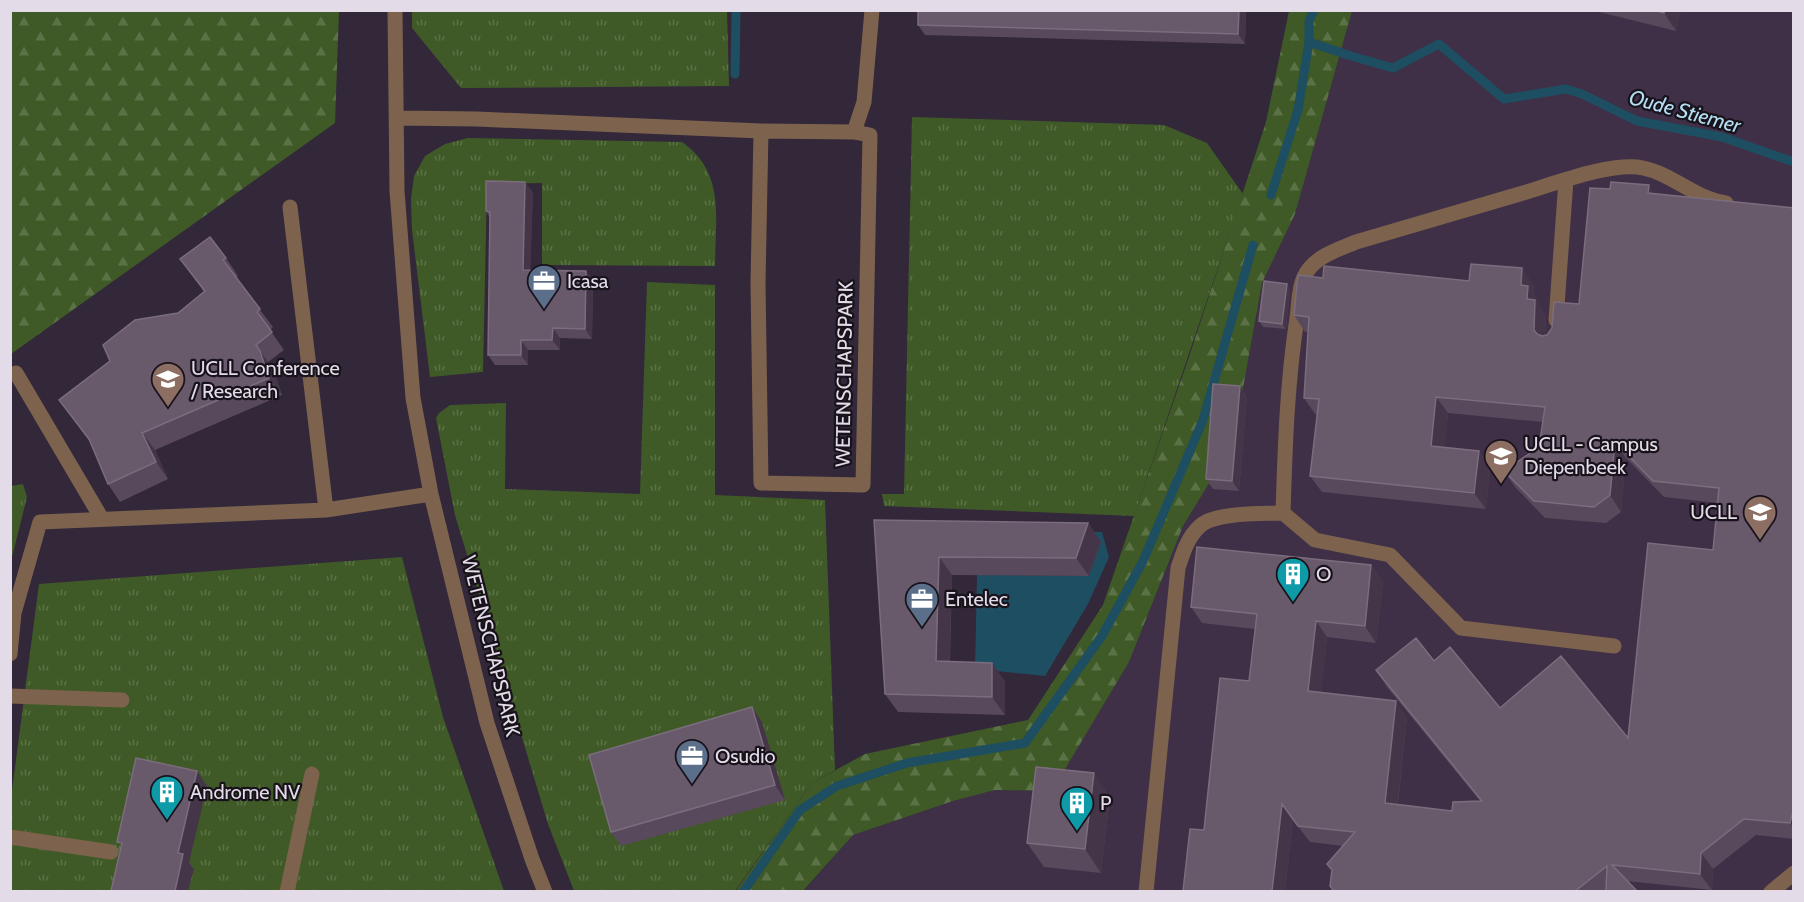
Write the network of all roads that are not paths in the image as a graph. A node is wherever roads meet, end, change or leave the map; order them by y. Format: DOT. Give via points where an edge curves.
graph roads {
  1 [pos="395,10"];
  2 [pos="872,10"];
  3 [pos="397,118"];
  4 [pos="761,131"];
  5 [pos="854,132"];
  6 [pos="1566,180"];
  7 [pos="1746,206"];
  8 [pos="290,207"];
  9 [pos="1555,331"];
  10 [pos="16,374"];
  11 [pos="431,494"];
  12 [pos="326,510"];
  13 [pos="1283,513"];
  14 [pos="102,519"];
  15 [pos="1614,646"];
  16 [pos="10,654"];
  17 [pos="10,696"];
  18 [pos="122,700"];
  19 [pos="312,774"];
  20 [pos="10,837"];
  21 [pos="111,852"];
  22 [pos="1794,873"];
  23 [pos="287,891"];
  24 [pos="545,891"];
  25 [pos="1146,891"];
  26 [pos="1771,891"];
  1 -- 3 [label="street, WETENSCHAPSPARK"];
  2 -- 5 [label="street" via="864,102"];
  3 -- 4 [label="street"];
  3 -- 11 [label="street, WETENSCHAPSPARK" via="397,191 413,398"];
  4 -- 5 [label="street"];
  4 -- 5 [label="street, WETENSCHAPSPARK" via="760,483 863,485 870,135"];
  6 -- 7 [label="street" via="1617,168 1643,168 1710,201"];
  6 -- 9 [label="street"];
  6 -- 13 [label="street" via="1356,242 1313,264 1303,278 1293,344"];
  8 -- 12 [label="street"];
  10 -- 14 [label="street"];
  11 -- 12 [label="street"];
  11 -- 24 [label="street, WETENSCHAPSPARK" via="487,723"];
  12 -- 14 [label="street"];
  13 -- 15 [label="street" via="1315,540 1390,555 1461,628"];
  13 -- 25 [label="street" via="1222,517 1201,524 1186,543 1178,568"];
  14 -- 16 [label="street" via="40,522 14,613"];
  17 -- 18 [label="street"];
  19 -- 23 [label="street"];
  20 -- 21 [label="street"];
  22 -- 26 [label="street"];
}
